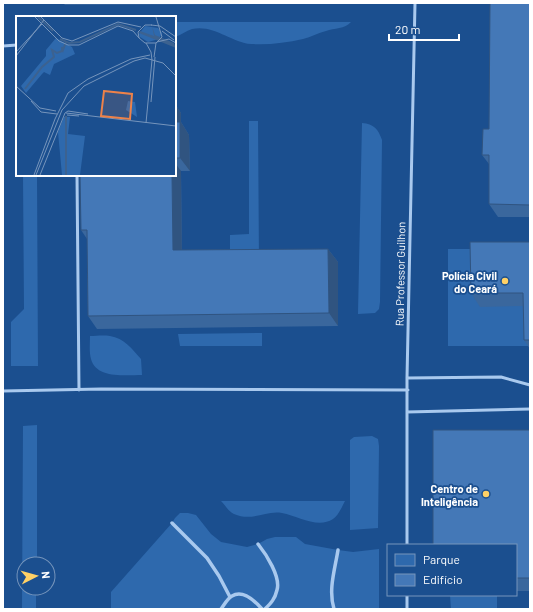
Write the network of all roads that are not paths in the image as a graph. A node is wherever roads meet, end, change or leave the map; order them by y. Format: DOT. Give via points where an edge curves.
graph roads {
  1 [pos="415,3"];
  2 [pos="16,45"];
  3 [pos="3,46"];
  4 [pos="77,176"];
  5 [pos="407,378"];
  6 [pos="530,385"];
  7 [pos="79,390"];
  8 [pos="408,390"];
  9 [pos="3,391"];
  10 [pos="530,409"];
  11 [pos="408,412"];
  12 [pos="172,523"];
  13 [pos="258,544"];
  14 [pos="407,544"];
  15 [pos="338,550"];
  16 [pos="407,596"];
  17 [pos="230,597"];
  18 [pos="221,609"];
  19 [pos="263,609"];
  20 [pos="334,609"];
  21 [pos="407,609"];
  1 -- 5 [label="lane, Rua Professor Guilhon"];
  2 -- 3 [label="lane"];
  4 -- 7 [label="lane"];
  5 -- 6 [label="lane" via="501,377"];
  5 -- 8 [label="lane, Rua Professor Guilhon"];
  7 -- 8 [label="lane"];
  7 -- 9 [label="lane"];
  8 -- 11 [label="lane, Rua Professor Guilhon"];
  10 -- 11 [label="lane"];
  11 -- 14 [label="lane, Rua Professor Guilhon"];
  12 -- 17 [label="street" via="207,558"];
  13 -- 19 [label="street" via="271,563 278,589 273,601"];
  15 -- 20 [label="street" via="332,589"];
  16 -- 21 [label="lane"];
  17 -- 18 [label="street"];
  17 -- 19 [label="street" via="236,594 246,595"];
}
